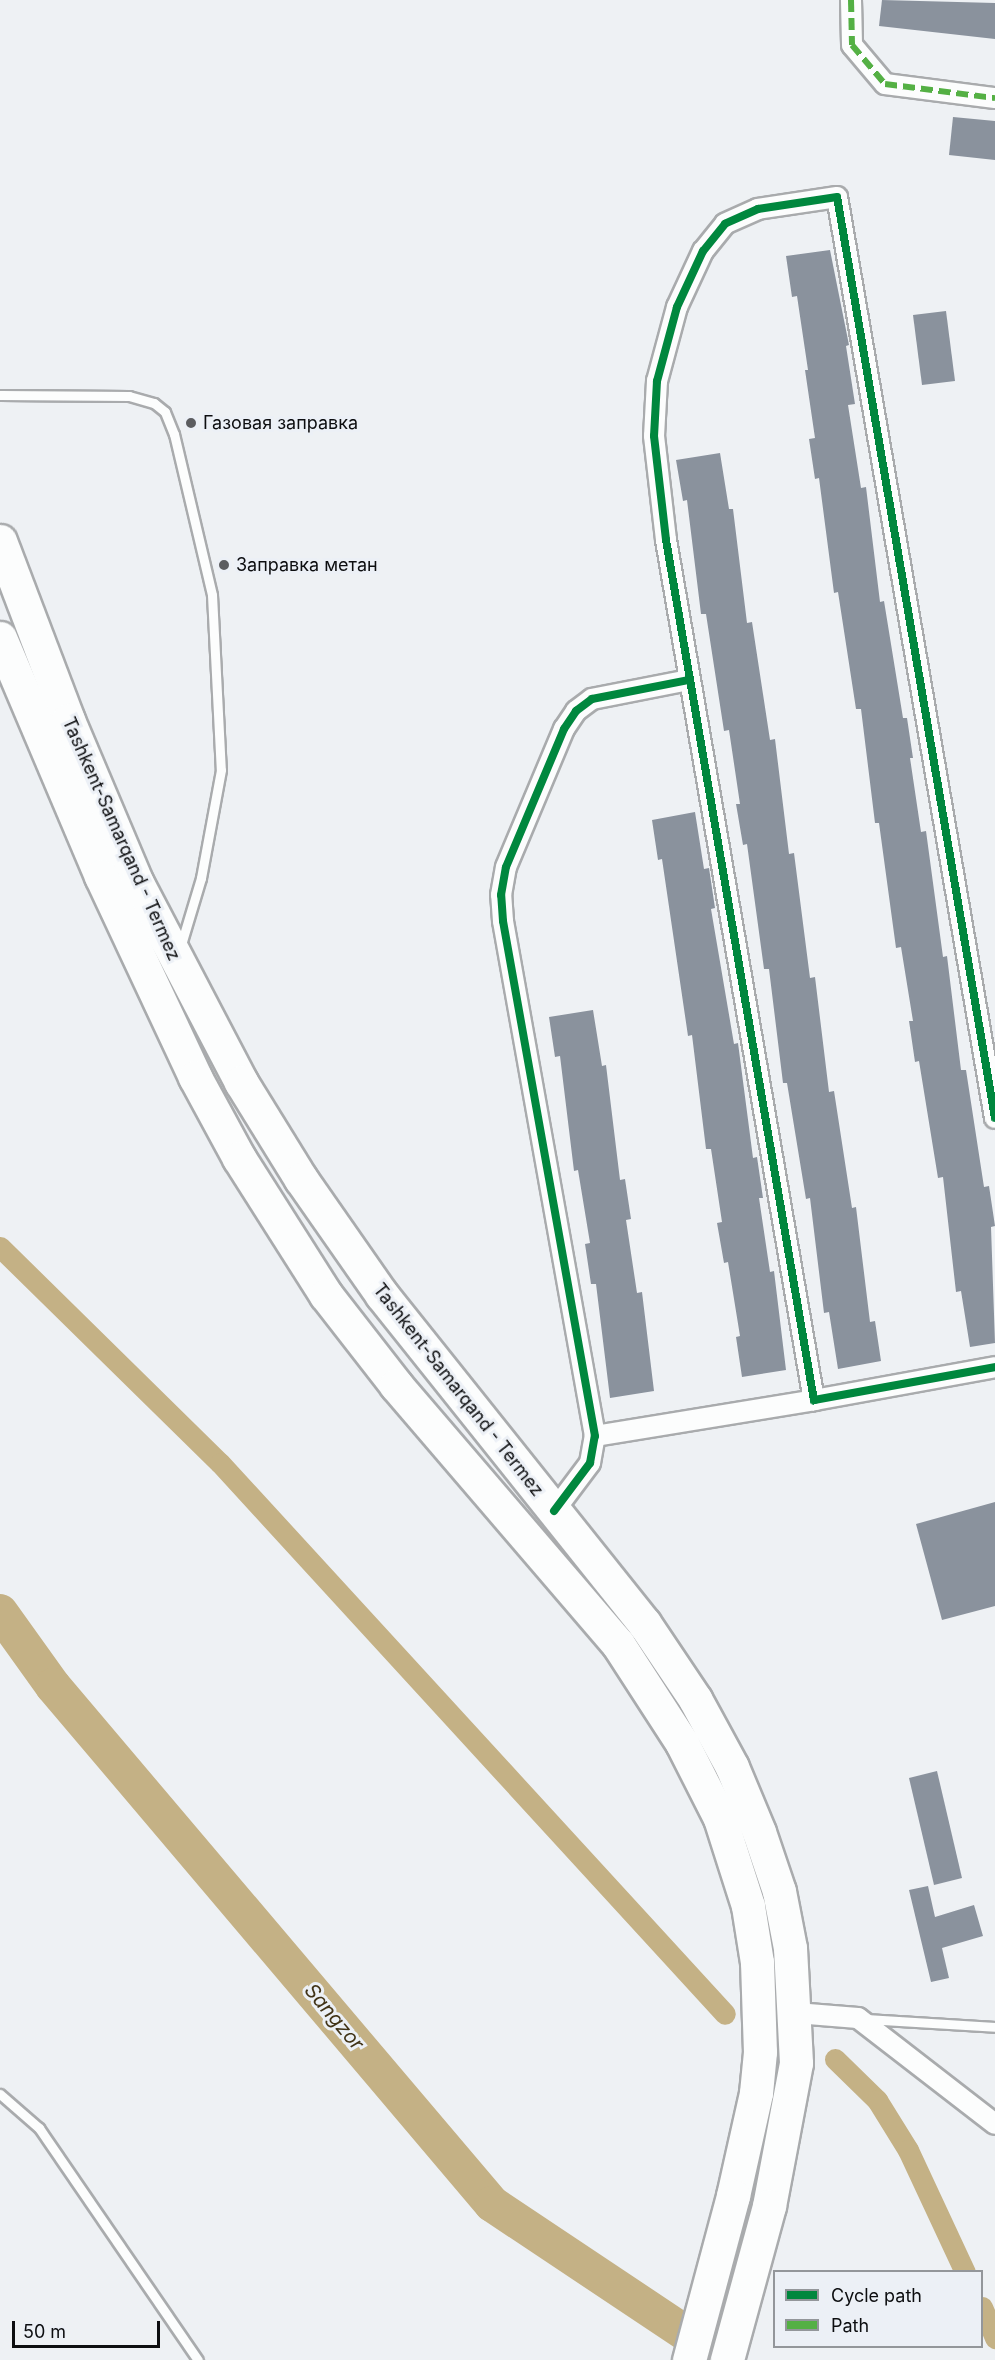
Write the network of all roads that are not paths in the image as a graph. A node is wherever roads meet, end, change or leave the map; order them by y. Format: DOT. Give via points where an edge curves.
graph roads {
  1 [pos="851,0"];
  2 [pos="995,98"];
  3 [pos="0,395"];
  4 [pos="0,541"];
  5 [pos="0,638"];
  6 [pos="689,680"];
  7 [pos="176,962"];
  8 [pos="995,1118"];
  9 [pos="429,1355"];
  10 [pos="995,1366"];
  11 [pos="396,1386"];
  12 [pos="814,1400"];
  13 [pos="595,1436"];
  14 [pos="554,1511"];
  15 [pos="796,2013"];
  16 [pos="858,2018"];
  17 [pos="995,2027"];
  18 [pos="0,2094"];
  19 [pos="995,2124"];
  20 [pos="198,2360"];
  21 [pos="689,2360"];
  22 [pos="727,2360"];
  1 -- 2 [label="street" via="852,45 885,84"];
  3 -- 7 [label="lane" via="129,396 154,403 165,412 174,434 213,595 221,770 201,879"];
  4 -- 7 [label="highway, Tashkent-Samarqand - Termez" via="68,720"];
  5 -- 11 [label="highway, Tashkent-Samarqand - Termez" via="100,876 195,1077 239,1158 326,1295"];
  6 -- 8 [label="street" via="654,436 657,381 677,307 703,251 725,224 758,208 837,196"];
  6 -- 12 [label="street"];
  6 -- 13 [label="street" via="592,699 576,711 564,729 507,867 501,895"];
  7 -- 9 [label="highway, Tashkent-Samarqand - Termez" via="241,1082 301,1179"];
  9 -- 11 [label="highway" via="423,1381"];
  9 -- 14 [label="highway, Tashkent-Samarqand - Termez"];
  10 -- 12 [label="street"];
  11 -- 21 [label="highway, Tashkent-Samarqand - Termez" via="618,1644 682,1743 720,1818 748,1906 761,2008 756,2094"];
  12 -- 13 [label="street"];
  13 -- 14 [label="street" via="590,1462"];
  14 -- 15 [label="highway, Tashkent-Samarqand - Termez" via="644,1623 695,1698 732,1767 779,1891 790,1948"];
  15 -- 16 [label="street"];
  15 -- 22 [label="highway, Tashkent-Samarqand - Termez" via="795,2072 769,2206"];
  16 -- 17 [label="lane"];
  16 -- 19 [label="street"];
  18 -- 20 [label="lane" via="39,2128"];
}
